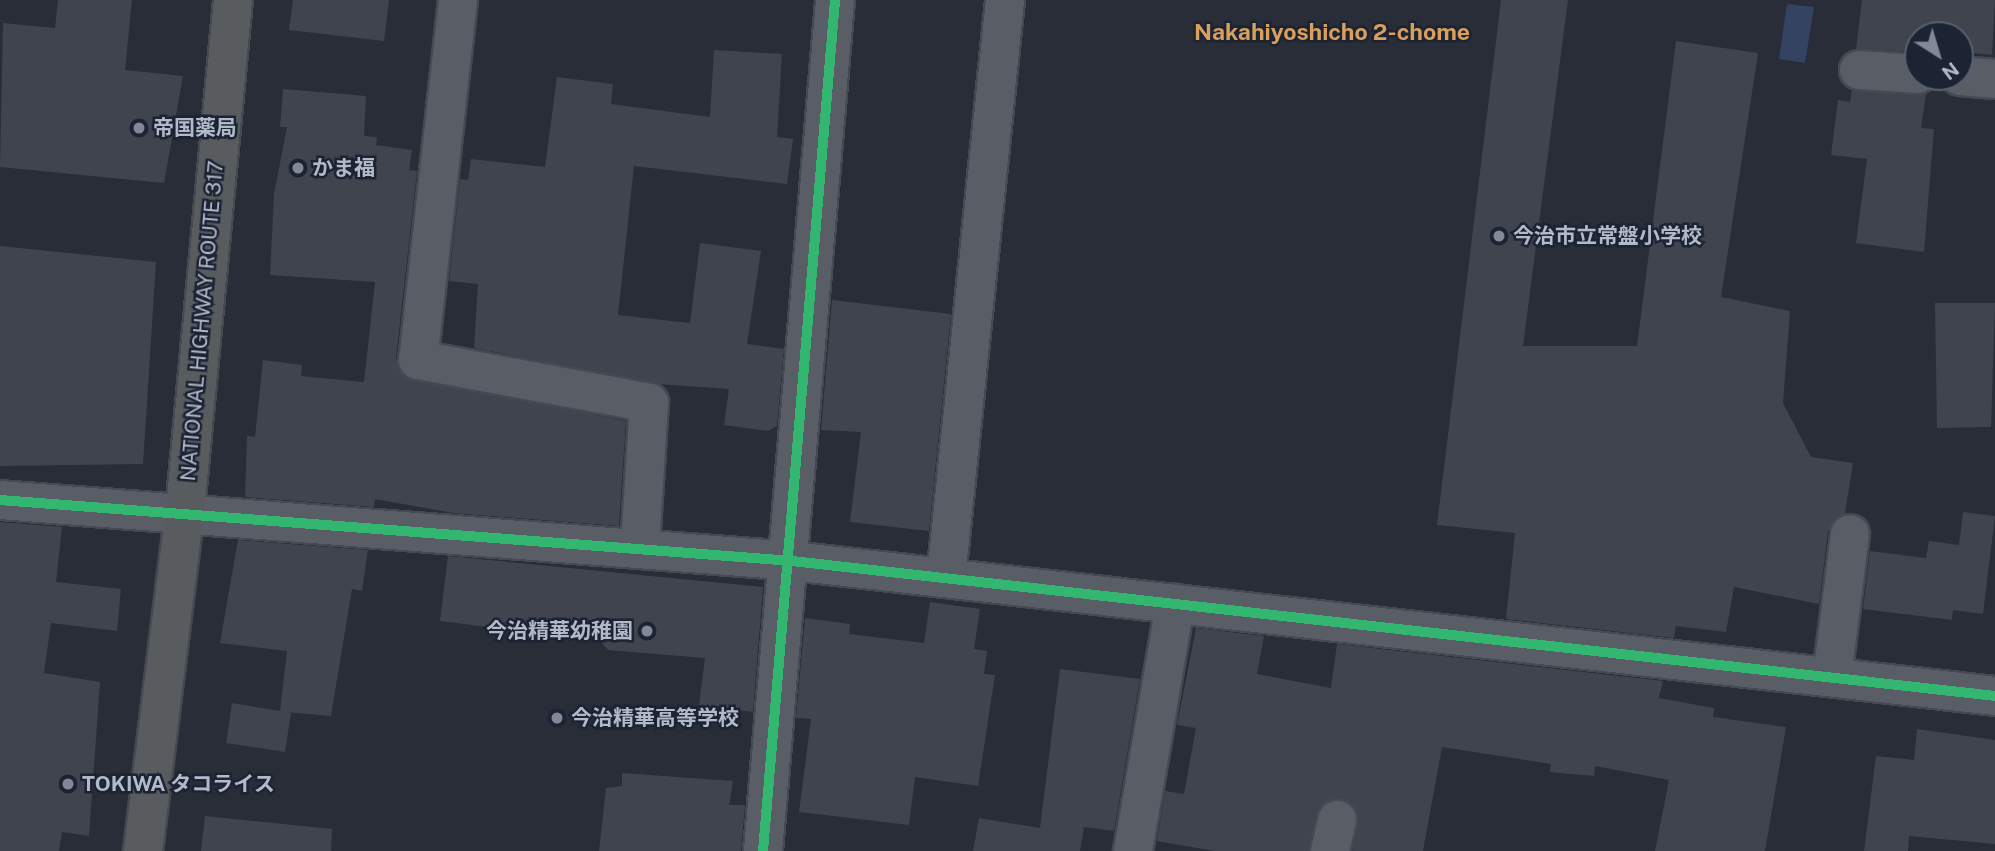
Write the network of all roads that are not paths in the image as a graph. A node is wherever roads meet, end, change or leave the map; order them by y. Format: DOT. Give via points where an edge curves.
graph roads {
  1 [pos="233,0"];
  2 [pos="458,0"];
  3 [pos="835,0"];
  4 [pos="1005,0"];
  5 [pos="1859,70"];
  6 [pos="1904,73"];
  7 [pos="1974,77"];
  8 [pos="1995,79"];
  9 [pos="0,500"];
  10 [pos="185,510"];
  11 [pos="1850,534"];
  12 [pos="640,548"];
  13 [pos="792,561"];
  14 [pos="946,578"];
  15 [pos="1175,604"];
  16 [pos="1832,677"];
  17 [pos="1995,696"];
  18 [pos="143,851"];
  19 [pos="764,851"];
  20 [pos="1133,851"];
  1 -- 10 [label="highway, NATIONAL HIGHWAY ROUTE 317"];
  2 -- 12 [label="street" via="418,360 649,403"];
  3 -- 13 [label="street"];
  4 -- 14 [label="street"];
  5 -- 6 [label="street"];
  7 -- 8 [label="street"];
  9 -- 10 [label="street"];
  10 -- 12 [label="street"];
  10 -- 18 [label="highway, NATIONAL HIGHWAY ROUTE 317"];
  11 -- 16 [label="street"];
  12 -- 13 [label="street"];
  13 -- 14 [label="street"];
  13 -- 19 [label="street"];
  14 -- 15 [label="street"];
  15 -- 16 [label="street"];
  15 -- 20 [label="street"];
  16 -- 17 [label="street"];
}
